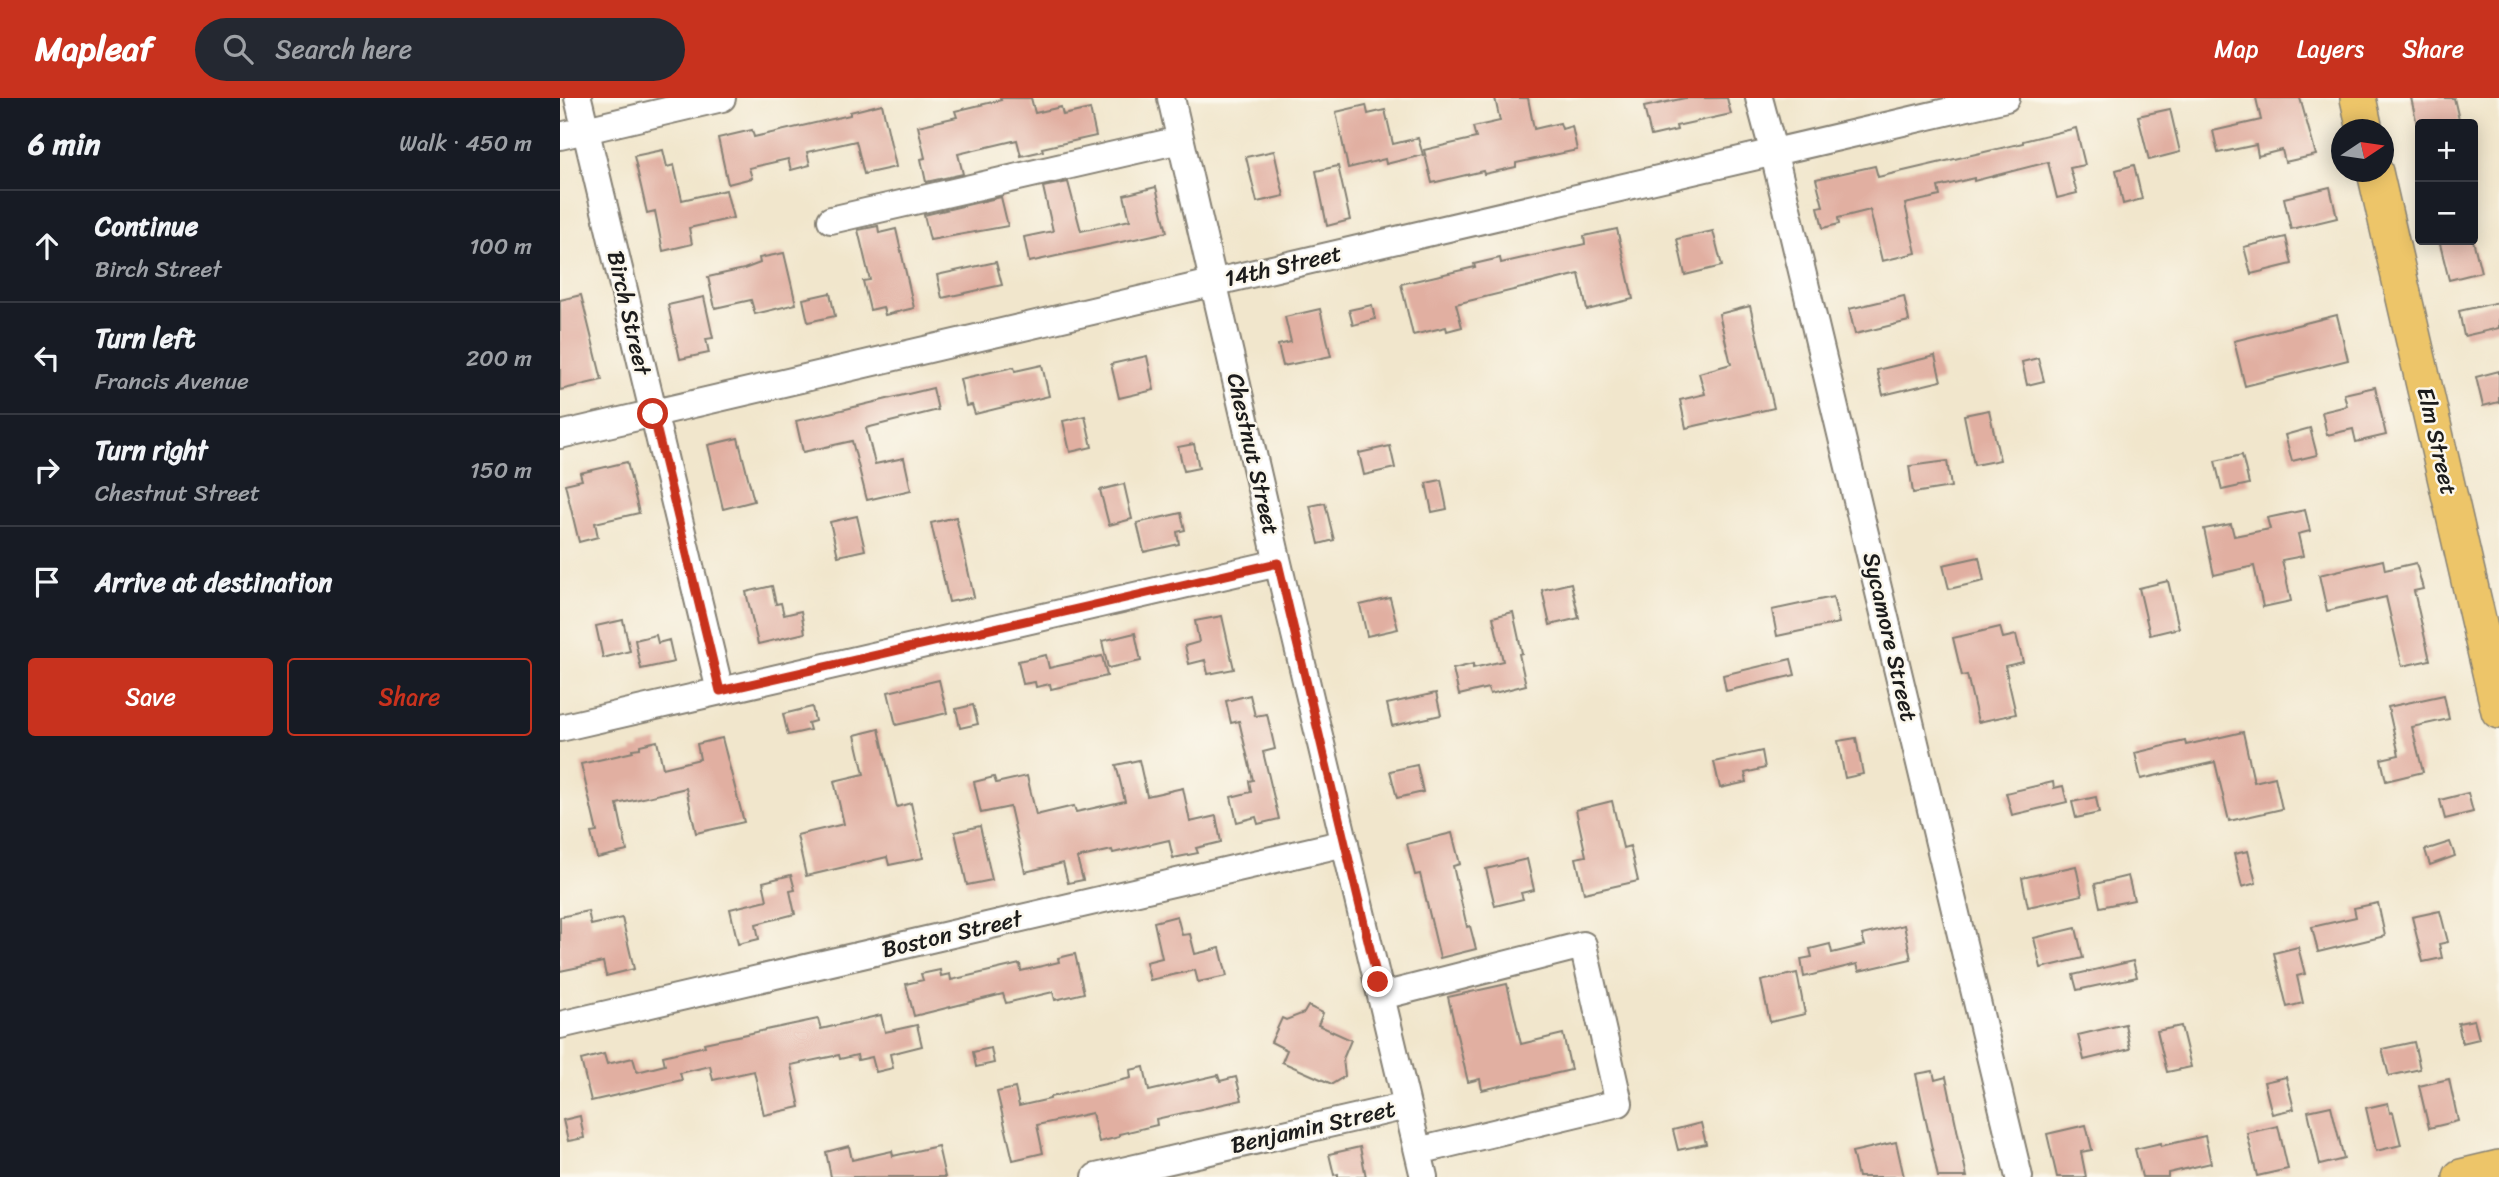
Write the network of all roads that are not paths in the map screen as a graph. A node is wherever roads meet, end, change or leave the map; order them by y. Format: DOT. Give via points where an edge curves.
graph roads {
  1 [pos="578,98"];
  2 [pos="722,98"];
  3 [pos="1171,98"];
  4 [pos="1759,98"];
  5 [pos="2006,98"];
  6 [pos="2358,98"];
  7 [pos="2363,119"];
  8 [pos="573,133"];
  9 [pos="1180,140"];
  10 [pos="1774,154"];
  11 [pos="2377,182"];
  12 [pos="831,220"];
  13 [pos="1213,282"];
  14 [pos="653,414"];
  15 [pos="560,435"];
  16 [pos="1278,563"];
  17 [pos="720,691"];
  18 [pos="2499,711"];
  19 [pos="560,727"];
  20 [pos="1345,844"];
  21 [pos="1382,996"];
  22 [pos="560,1025"];
  23 [pos="1407,1106"];
  24 [pos="1418,1151"];
  25 [pos="2499,1168"];
  26 [pos="1096,1177"];
  27 [pos="1424,1177"];
  28 [pos="2019,1177"];
  29 [pos="2461,1177"];
  1 -- 8 [label="street, Birch Street"];
  2 -- 8 [label="street"];
  3 -- 9 [label="street, Chestnut Street"];
  4 -- 10 [label="street, Sycamore Street"];
  5 -- 10 [label="street, 14th Street"];
  6 -- 7 [label="main road"];
  8 -- 14 [label="street, Birch Street"];
  9 -- 12 [label="street"];
  9 -- 13 [label="street, Chestnut Street"];
  10 -- 13 [label="street, 14th Street"];
  10 -- 28 [label="street, Sycamore Street"];
  11 -- 18 [label="main road, Elm Street"];
  13 -- 14 [label="street, 14th Street"];
  13 -- 16 [label="street, Chestnut Street"];
  14 -- 15 [label="street, 14th Street"];
  14 -- 17 [label="street, Birch Street"];
  16 -- 17 [label="street"];
  16 -- 20 [label="street, Chestnut Street"];
  17 -- 19 [label="street"];
  20 -- 21 [label="street, Chestnut Street"];
  20 -- 22 [label="street, Boston Street"];
  21 -- 23 [label="street, Chestnut Street"];
  21 -- 24 [label="street" via="1583,945 1619,1103"];
  23 -- 24 [label="street, Chestnut Street"];
  23 -- 26 [label="street, Benjamin Street"];
  24 -- 27 [label="street, Chestnut Street"];
  25 -- 29 [label="main road"];
}
